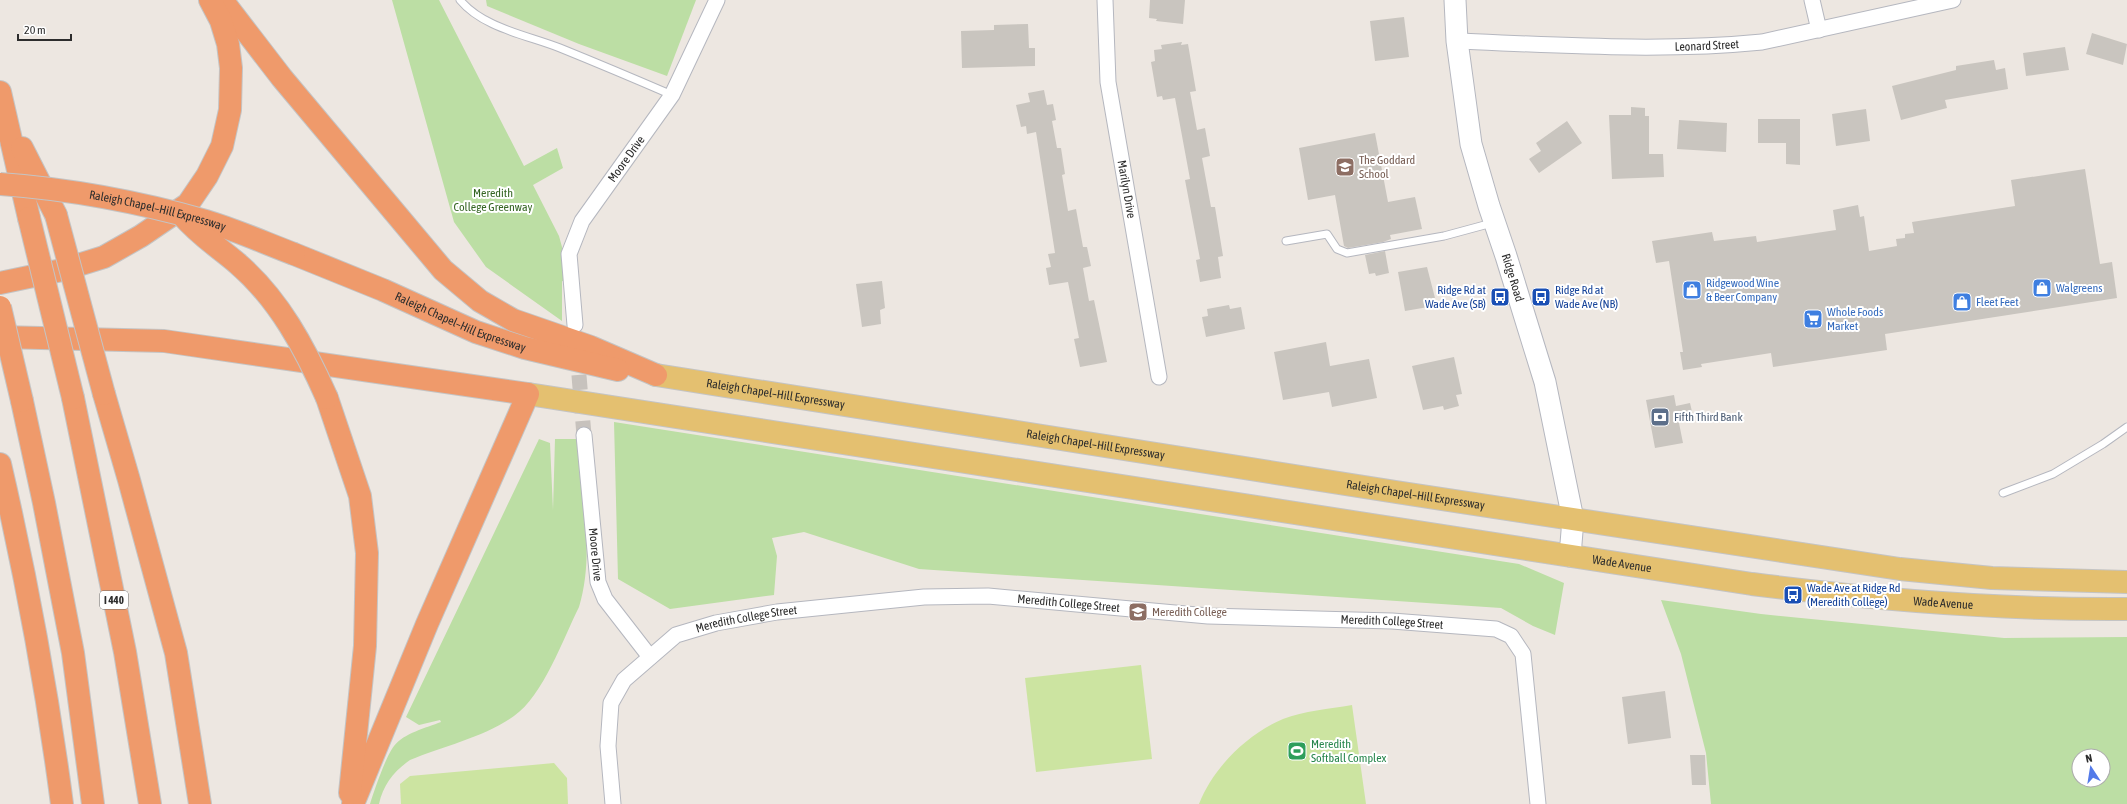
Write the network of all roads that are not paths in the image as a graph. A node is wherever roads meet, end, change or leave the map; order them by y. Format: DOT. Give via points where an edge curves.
graph roads {
  1 [pos="210,0"];
  2 [pos="222,0"];
  3 [pos="460,0"];
  4 [pos="717,0"];
  5 [pos="1105,0"];
  6 [pos="1455,0"];
  7 [pos="1812,0"];
  8 [pos="1953,0"];
  9 [pos="1819,30"];
  10 [pos="1457,41"];
  11 [pos="0,92"];
  12 [pos="672,94"];
  13 [pos="7,120"];
  14 [pos="0,184"];
  15 [pos="182,215"];
  16 [pos="1494,222"];
  17 [pos="1286,241"];
  18 [pos="0,283"];
  19 [pos="0,307"];
  20 [pos="575,325"];
  21 [pos="0,337"];
  22 [pos="656,375"];
  23 [pos="1159,377"];
  24 [pos="528,394"];
  25 [pos="2127,427"];
  26 [pos="584,435"];
  27 [pos="0,464"];
  28 [pos="2003,493"];
  29 [pos="1573,519"];
  30 [pos="1570,556"];
  31 [pos="2127,582"];
  32 [pos="2127,609"];
  33 [pos="650,657"];
  34 [pos="62,804"];
  35 [pos="93,804"];
  36 [pos="150,804"];
  37 [pos="200,804"];
  38 [pos="349,804"];
  39 [pos="353,804"];
  40 [pos="613,804"];
  41 [pos="1538,804"];
  1 -- 18 [label="highway" via="221,21 228,44 231,68 230,110 222,146 207,176 188,204 104,257 62,270"];
  2 -- 22 [label="highway" via="287,84 443,270 480,301 513,320 592,347"];
  3 -- 12 [label="lane" via="467,9 497,26"];
  4 -- 12 [label="street, Moore Drive"];
  5 -- 23 [label="street, Marilyn Drive" via="1108,82"];
  6 -- 10 [label="street, Ridge Road"];
  7 -- 9 [label="street"];
  8 -- 9 [label="street, Leonard Street"];
  9 -- 10 [label="street, Leonard Street" via="1762,42 1731,45 1584,47"];
  10 -- 16 [label="street, Ridge Road" via="1471,144"];
  11 -- 13 [label="highway, I 440"];
  12 -- 20 [label="street, Moore Drive" via="582,221 569,254"];
  13 -- 36 [label="highway, I 440, bridge" via="73,398 125,652"];
  13 -- 37 [label="highway, bridge" via="56,215 176,653"];
  14 -- 15 [label="highway, Raleigh Chapel–Hill Expressway, bridge" via="60,189"];
  15 -- 22 [label="highway, Raleigh Chapel–Hill Expressway, bridge" via="294,254 476,332 525,348 625,372"];
  15 -- 38 [label="highway, bridge" via="198,233 238,264 272,298 314,368 327,398 360,496 367,553 365,646"];
  16 -- 17 [label="lane" via="1444,236 1347,253 1337,249 1327,234"];
  16 -- 29 [label="street, Ridge Road" via="1545,382"];
  19 -- 35 [label="highway, bridge" via="44,503 74,653"];
  21 -- 24 [label="highway" via="164,341"];
  22 -- 29 [label="main road, Raleigh Chapel–Hill Expressway"];
  24 -- 30 [label="main road"];
  24 -- 39 [label="highway" via="427,624"];
  25 -- 28 [label="lane" via="2053,474"];
  26 -- 33 [label="street, Moore Drive" via="598,582 605,600"];
  27 -- 34 [label="highway" via="25,573"];
  29 -- 30 [label="street, Ridge Road"];
  29 -- 31 [label="main road" via="1900,569 1992,578"];
  30 -- 32 [label="main road, Wade Avenue" via="1752,584 1883,599 2015,608"];
  33 -- 40 [label="street, Meredith College Street" via="624,680 611,704 608,746"];
  33 -- 41 [label="street, Meredith College Street" via="676,635 716,622 777,612 924,597 988,596 1208,616 1392,621 1496,629 1511,636 1523,654"];
}
